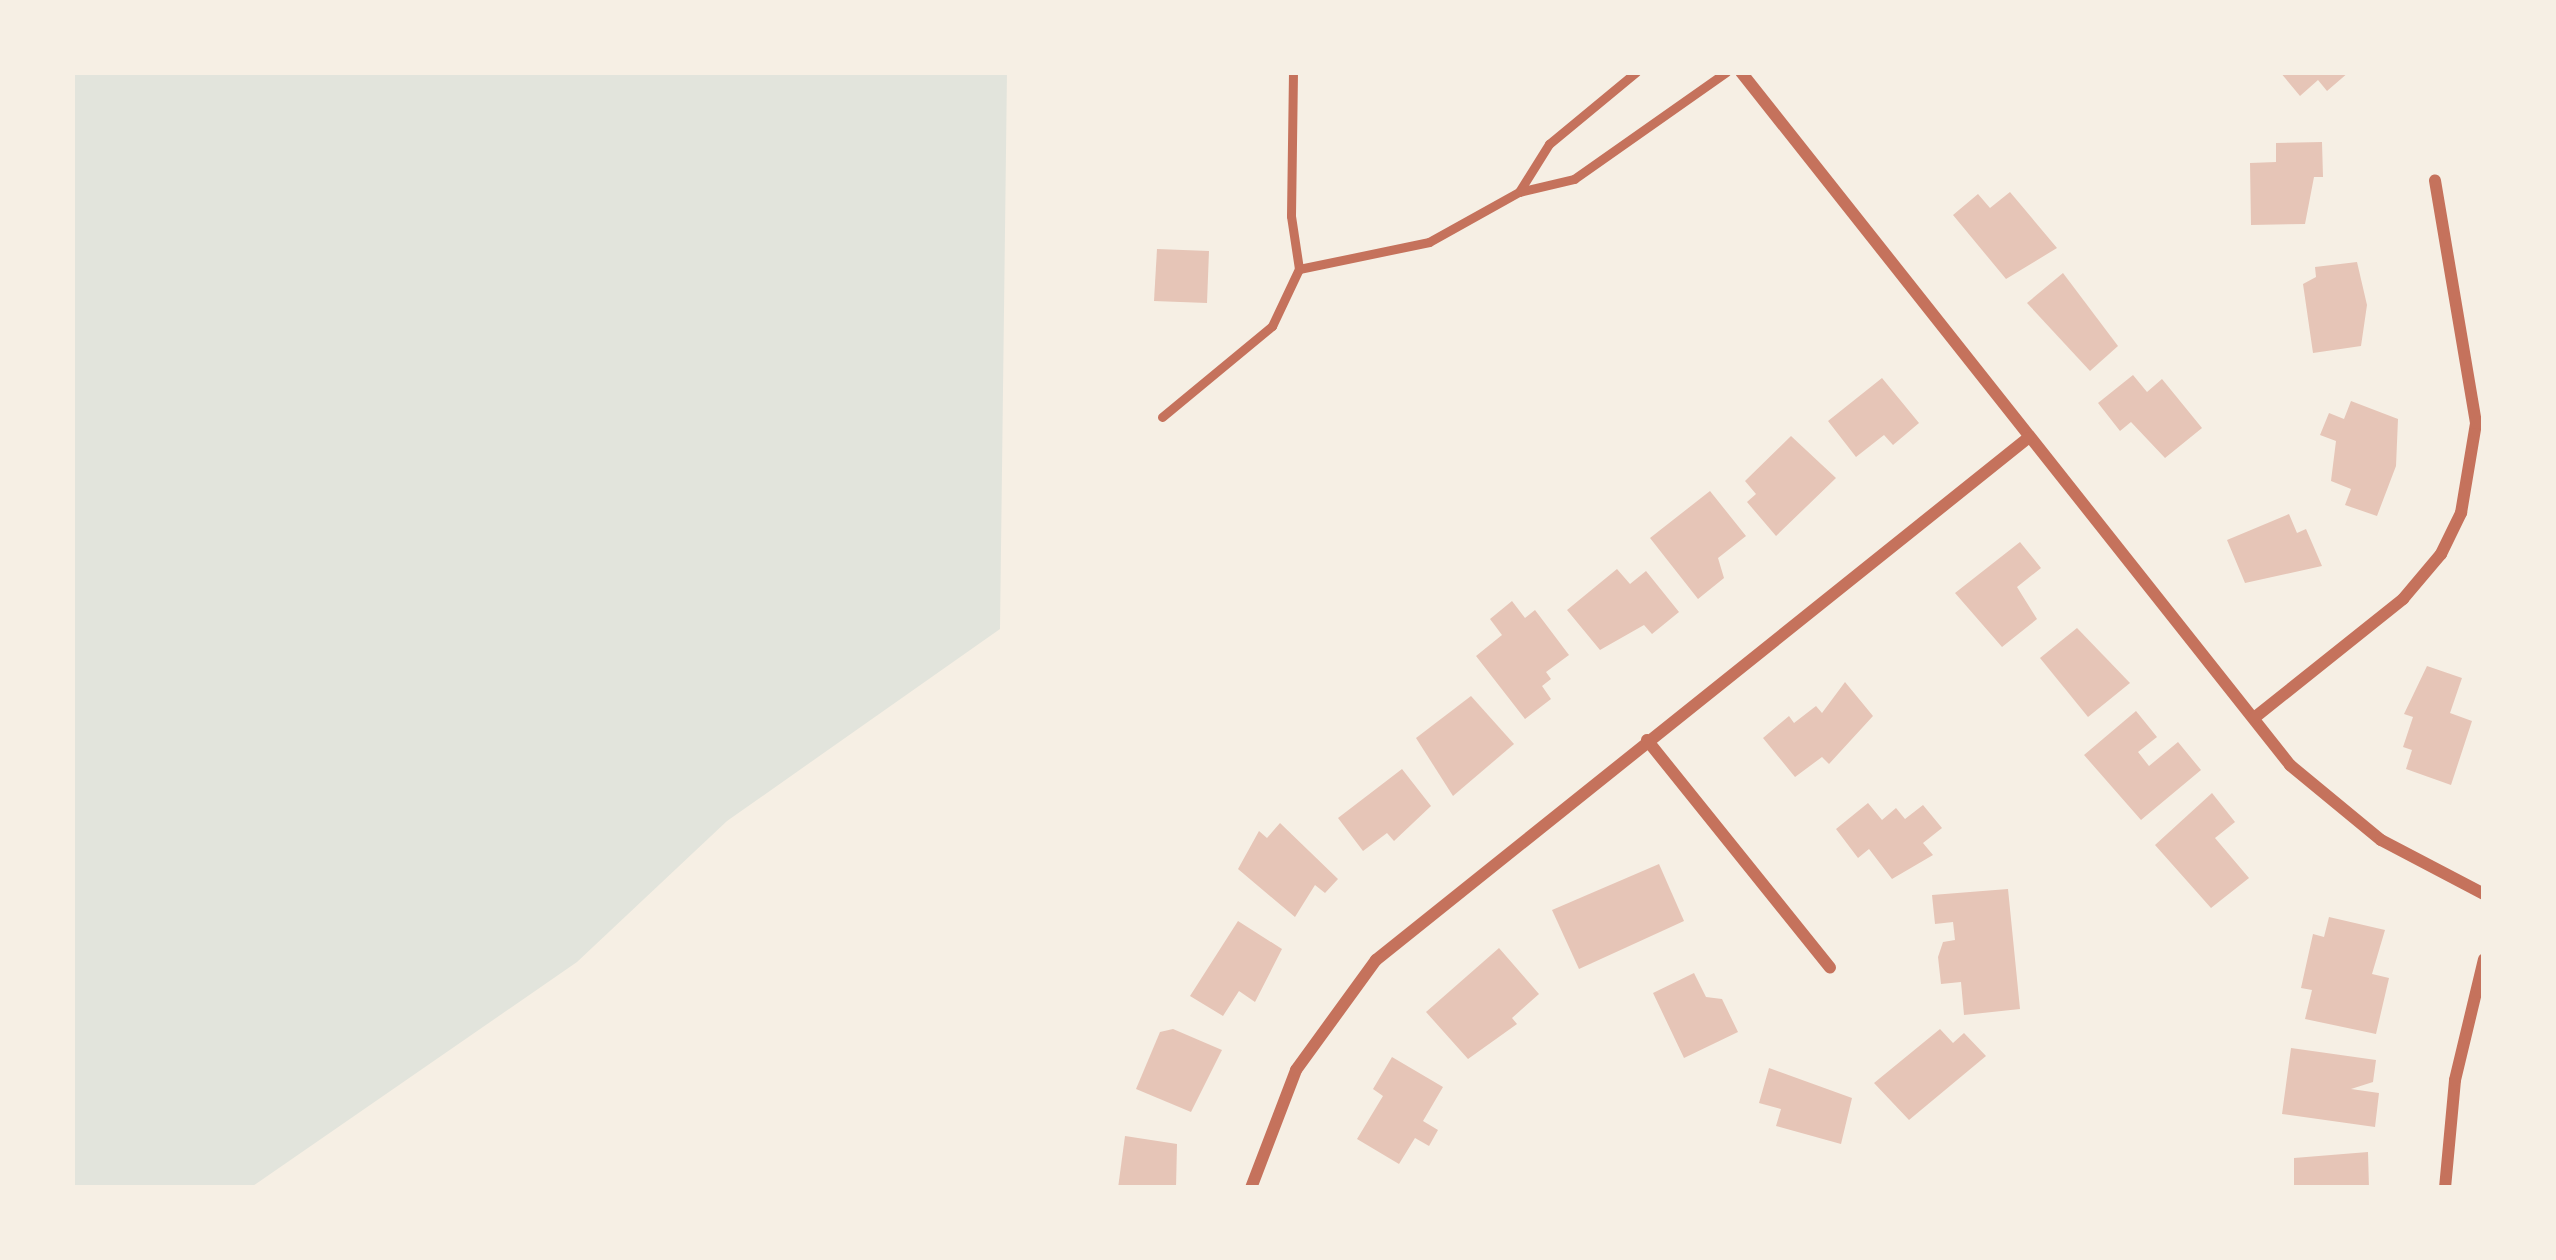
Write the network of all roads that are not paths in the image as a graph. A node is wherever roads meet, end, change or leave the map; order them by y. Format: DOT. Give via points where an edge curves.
graph roads {
  1 [pos="1293,72"];
  2 [pos="1636,72"];
  3 [pos="1726,72"];
  4 [pos="1741,72"];
  5 [pos="2435,180"];
  6 [pos="1519,192"];
  7 [pos="1299,269"];
  8 [pos="1162,417"];
  9 [pos="2027,438"];
  10 [pos="2254,718"];
  11 [pos="1647,740"];
  12 [pos="2484,894"];
  13 [pos="2484,959"];
  14 [pos="1829,968"];
  15 [pos="1251,1188"];
  16 [pos="2445,1188"];
  1 -- 7 [label="lane" via="1291,216"];
  2 -- 6 [label="lane" via="1549,144"];
  3 -- 6 [label="lane" via="1574,179"];
  4 -- 9 [label="street"];
  5 -- 10 [label="street" via="2476,424 2462,513 2441,554 2403,598"];
  6 -- 7 [label="lane" via="1429,242"];
  7 -- 8 [label="lane" via="1272,326"];
  9 -- 10 [label="street"];
  9 -- 11 [label="street"];
  10 -- 12 [label="street" via="2309,785 2355,823"];
  11 -- 14 [label="street"];
  11 -- 15 [label="street" via="1398,939 1346,993 1282,1098"];
  13 -- 16 [label="street" via="2457,1065"];
}
